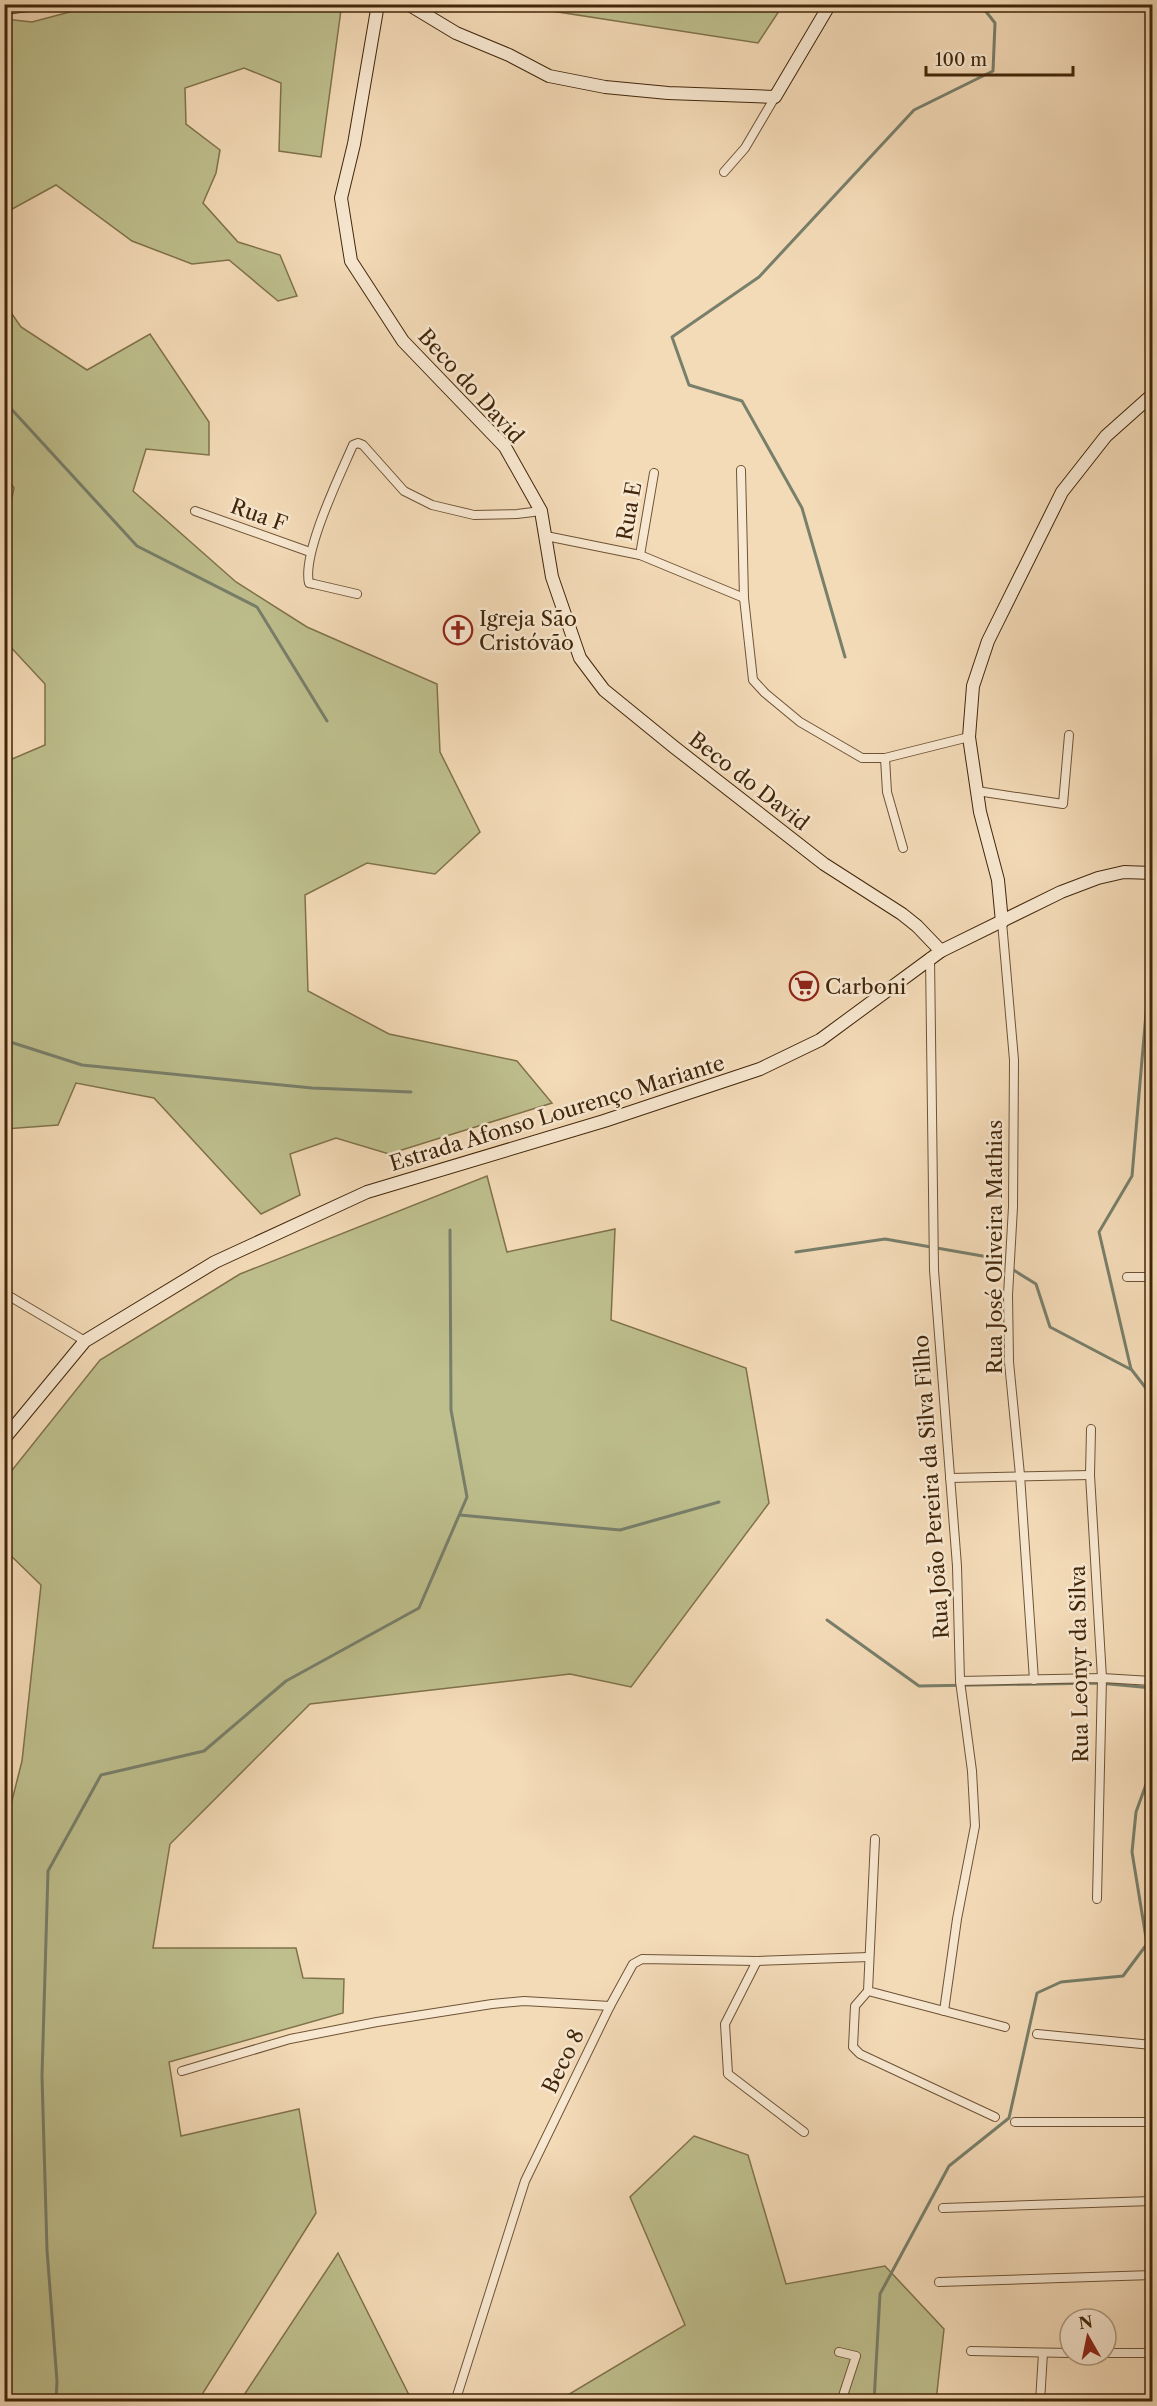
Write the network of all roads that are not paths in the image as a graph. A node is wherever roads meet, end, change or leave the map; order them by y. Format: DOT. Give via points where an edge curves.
graph roads {
  1 [pos="36,4"];
  2 [pos="378,4"];
  3 [pos="408,4"];
  4 [pos="830,4"];
  5 [pos="4,8"];
  6 [pos="775,97"];
  7 [pos="724,172"];
  8 [pos="1152,396"];
  9 [pos="741,470"];
  10 [pos="654,473"];
  11 [pos="541,510"];
  12 [pos="195,511"];
  13 [pos="546,536"];
  14 [pos="310,552"];
  15 [pos="640,555"];
  16 [pos="357,594"];
  17 [pos="744,598"];
  18 [pos="1069,735"];
  19 [pos="969,737"];
  20 [pos="885,758"];
  21 [pos="977,791"];
  22 [pos="903,848"];
  23 [pos="1152,873"];
  24 [pos="1002,922"];
  25 [pos="935,954"];
  26 [pos="1127,1277"];
  27 [pos="1152,1277"];
  28 [pos="4,1293"];
  29 [pos="85,1341"];
  30 [pos="1091,1429"];
  31 [pos="4,1439"];
  32 [pos="1020,1475"];
  33 [pos="1090,1475"];
  34 [pos="950,1478"];
  35 [pos="1102,1678"];
  36 [pos="1034,1680"];
  37 [pos="960,1681"];
  38 [pos="1152,1681"];
  39 [pos="875,1839"];
  40 [pos="1097,1899"];
  41 [pos="869,1957"];
  42 [pos="757,1961"];
  43 [pos="868,1991"];
  44 [pos="610,2006"];
  45 [pos="944,2011"];
  46 [pos="1005,2027"];
  47 [pos="1037,2034"];
  48 [pos="1152,2045"];
  49 [pos="182,2071"];
  50 [pos="995,2117"];
  51 [pos="1016,2122"];
  52 [pos="1152,2122"];
  53 [pos="804,2132"];
  54 [pos="1152,2201"];
  55 [pos="943,2208"];
  56 [pos="1152,2274"];
  57 [pos="939,2282"];
  58 [pos="971,2351"];
  59 [pos="839,2352"];
  60 [pos="1043,2353"];
  61 [pos="1058,2353"];
  62 [pos="1118,2353"];
  63 [pos="1152,2353"];
  64 [pos="455,2402"];
  65 [pos="841,2402"];
  66 [pos="1040,2402"];
  1 -- 5 [label="main road"];
  2 -- 11 [label="main road, Beco do David" via="341,198 351,261 403,342 505,447"];
  3 -- 6 [label="main road" via="456,33 549,76 668,93"];
  4 -- 6 [label="main road"];
  6 -- 7 [label="street" via="745,148"];
  8 -- 19 [label="main road" via="1106,436 1062,492 988,641 973,686"];
  9 -- 17 [label="street"];
  10 -- 15 [label="street, Rua E"];
  11 -- 13 [label="main road, Beco do David"];
  11 -- 14 [label="street" via="474,515 432,505 404,491 358,443 353,445 344,465"];
  12 -- 14 [label="street, Rua F"];
  13 -- 15 [label="street"];
  13 -- 25 [label="main road, Beco do David" via="552,577 580,658 604,690 824,864 917,926"];
  14 -- 16 [label="street" via="309,583"];
  15 -- 17 [label="street"];
  17 -- 20 [label="street" via="753,680 800,722 862,759"];
  18 -- 21 [label="street" via="1063,804"];
  19 -- 20 [label="street"];
  19 -- 21 [label="main road"];
  20 -- 22 [label="street" via="887,792"];
  21 -- 24 [label="main road" via="998,880"];
  23 -- 24 [label="main road, Estrada Afonso Lourenço Mariante" via="1124,872 1098,878"];
  24 -- 25 [label="main road, Estrada Afonso Lourenço Mariante"];
  24 -- 32 [label="street, Rua José Oliveira Mathias" via="1014,1060 1008,1295 1009,1362"];
  25 -- 29 [label="main road, Estrada Afonso Lourenço Mariante" via="820,1040 760,1070 368,1192 215,1262"];
  25 -- 34 [label="street, Rua João Pereira da Silva Filho" via="934,1270"];
  26 -- 27 [label="street"];
  28 -- 29 [label="street"];
  29 -- 31 [label="main road, Estrada Afonso Lourenço Mariante"];
  30 -- 33 [label="street, Rua Leonyr da Silva"];
  32 -- 33 [label="street"];
  32 -- 34 [label="street"];
  32 -- 36 [label="street, Rua José Oliveira Mathias"];
  33 -- 35 [label="street, Rua Leonyr da Silva"];
  34 -- 37 [label="street, Rua João Pereira da Silva Filho"];
  35 -- 36 [label="street"];
  35 -- 38 [label="street"];
  35 -- 40 [label="street, Rua Leonyr da Silva"];
  36 -- 37 [label="street"];
  37 -- 45 [label="street, Rua João Pereira da Silva Filho" via="975,1826"];
  39 -- 41 [label="street"];
  41 -- 42 [label="street, Beco 8"];
  41 -- 43 [label="street"];
  42 -- 44 [label="street, Beco 8" via="642,1959 633,1964"];
  42 -- 53 [label="street" via="725,2024 728,2074"];
  43 -- 45 [label="street"];
  43 -- 50 [label="street" via="855,2006 853,2047 860,2054"];
  44 -- 49 [label="street" via="524,2001 492,2004 290,2039"];
  44 -- 64 [label="street, Beco 8" via="525,2181"];
  45 -- 46 [label="street"];
  47 -- 48 [label="street"];
  51 -- 52 [label="street"];
  54 -- 55 [label="street"];
  56 -- 57 [label="street"];
  58 -- 60 [label="street"];
  59 -- 65 [label="street" via="856,2356"];
  60 -- 61 [label="street"];
  60 -- 66 [label="street"];
  62 -- 63 [label="street"];
}
